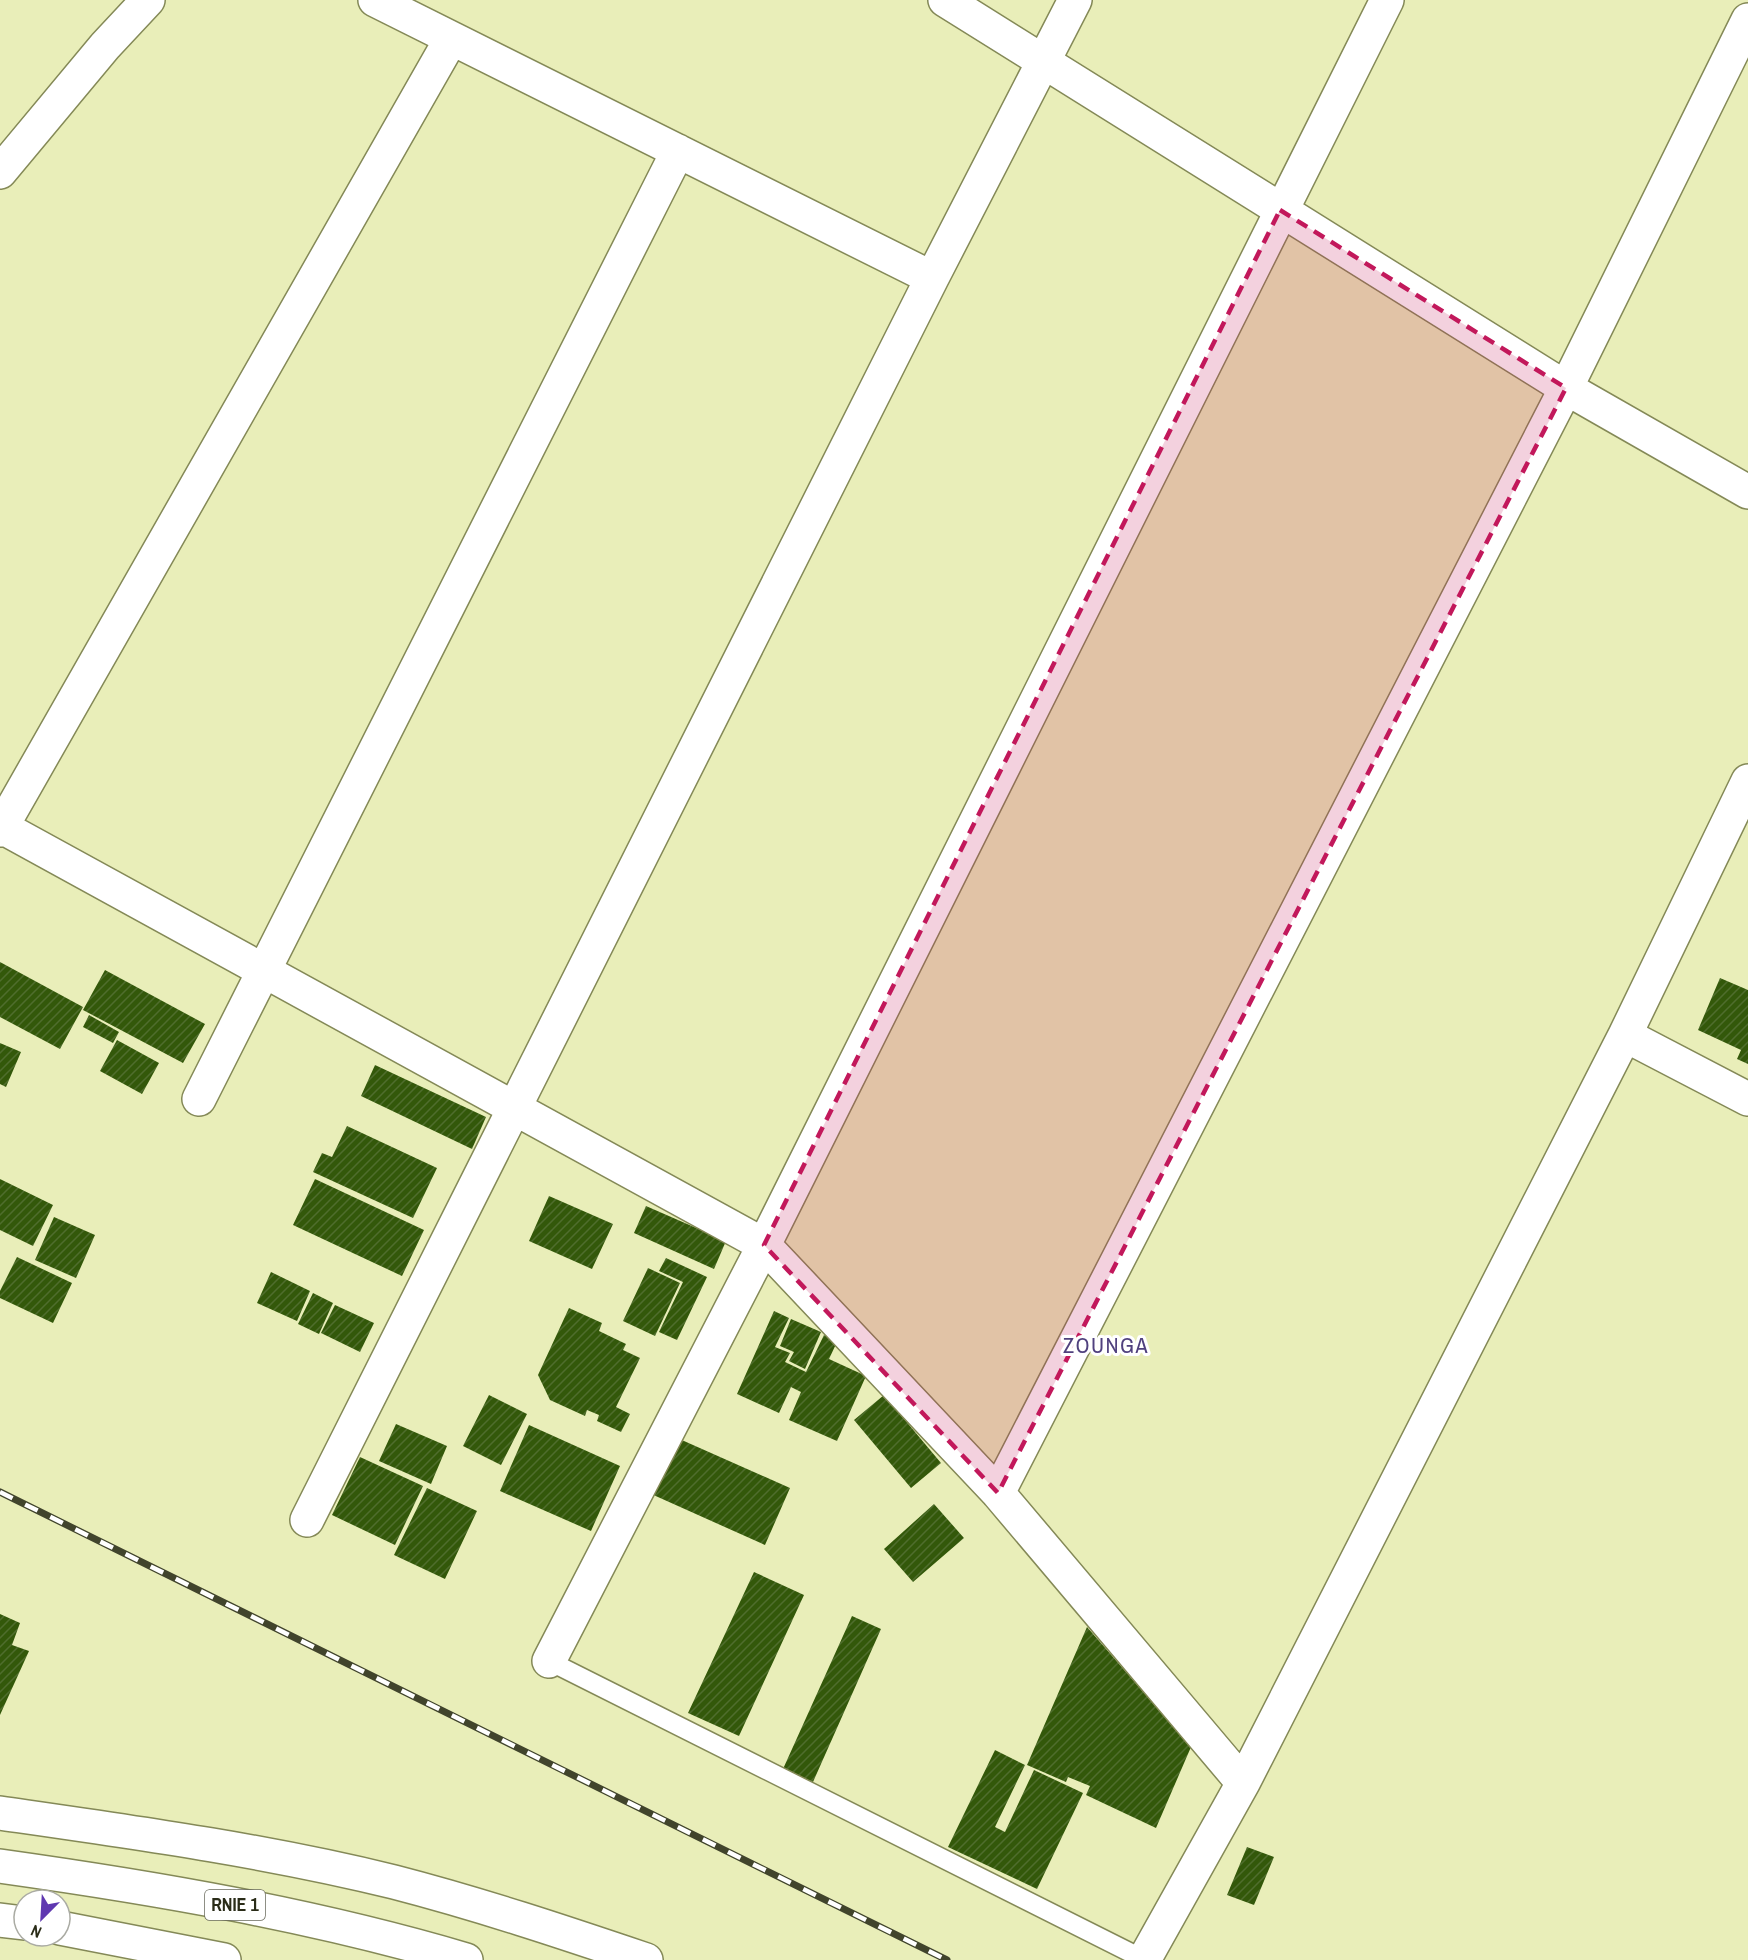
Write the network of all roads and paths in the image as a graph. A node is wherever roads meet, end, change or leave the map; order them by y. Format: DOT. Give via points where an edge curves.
graph roads {
  1 [pos="148,0"];
  2 [pos="375,0"];
  3 [pos="945,0"];
  4 [pos="1075,0"];
  5 [pos="1387,0"];
  6 [pos="1748,20"];
  7 [pos="451,39"];
  8 [pos="1044,63"];
  9 [pos="678,151"];
  10 [pos="0,172"];
  11 [pos="1280,210"];
  12 [pos="932,278"];
  13 [pos="1566,388"];
  14 [pos="1748,492"];
  15 [pos="1748,782"];
  16 [pos="1,827"];
  17 [pos="264,971"];
  18 [pos="1625,1035"];
  19 [pos="1748,1099"];
  20 [pos="199,1100"];
  21 [pos="514,1108"];
  22 [pos="764,1245"];
  23 [pos="998,1493"];
  24 [pos="307,1520"];
  25 [pos="549,1661"];
  26 [pos="1243,1783"];
  27 [pos="0,1813"];
  28 [pos="0,1866"];
  29 [pos="72,1930"];
  30 [pos="224,1960"];
  31 [pos="466,1960"];
  32 [pos="646,1960"];
  33 [pos="1145,1960"];
  1 -- 10 [label="main road"];
  2 -- 7 [label="main road"];
  3 -- 8 [label="main road"];
  4 -- 8 [label="main road"];
  5 -- 11 [label="main road"];
  6 -- 13 [label="main road"];
  7 -- 9 [label="main road"];
  7 -- 16 [label="main road"];
  8 -- 11 [label="main road"];
  8 -- 12 [label="main road"];
  9 -- 12 [label="main road"];
  9 -- 17 [label="main road"];
  11 -- 13 [label="main road"];
  11 -- 22 [label="main road"];
  12 -- 21 [label="main road"];
  13 -- 14 [label="main road"];
  13 -- 23 [label="main road"];
  15 -- 18 [label="main road"];
  16 -- 17 [label="main road"];
  17 -- 20 [label="main road"];
  17 -- 21 [label="main road"];
  18 -- 19 [label="main road"];
  18 -- 26 [label="main road"];
  21 -- 22 [label="main road"];
  21 -- 24 [label="main road"];
  22 -- 23 [label="main road"];
  22 -- 25 [label="main road"];
  23 -- 26 [label="main road"];
  25 -- 33 [label="lane"];
  26 -- 33 [label="main road"];
  27 -- 32 [label="main road" via="201,1842 394,1882"];
  28 -- 31 [label="main road, RNIE 1" via="195,1896"];
  29 -- 30 [label="main road"];
}
